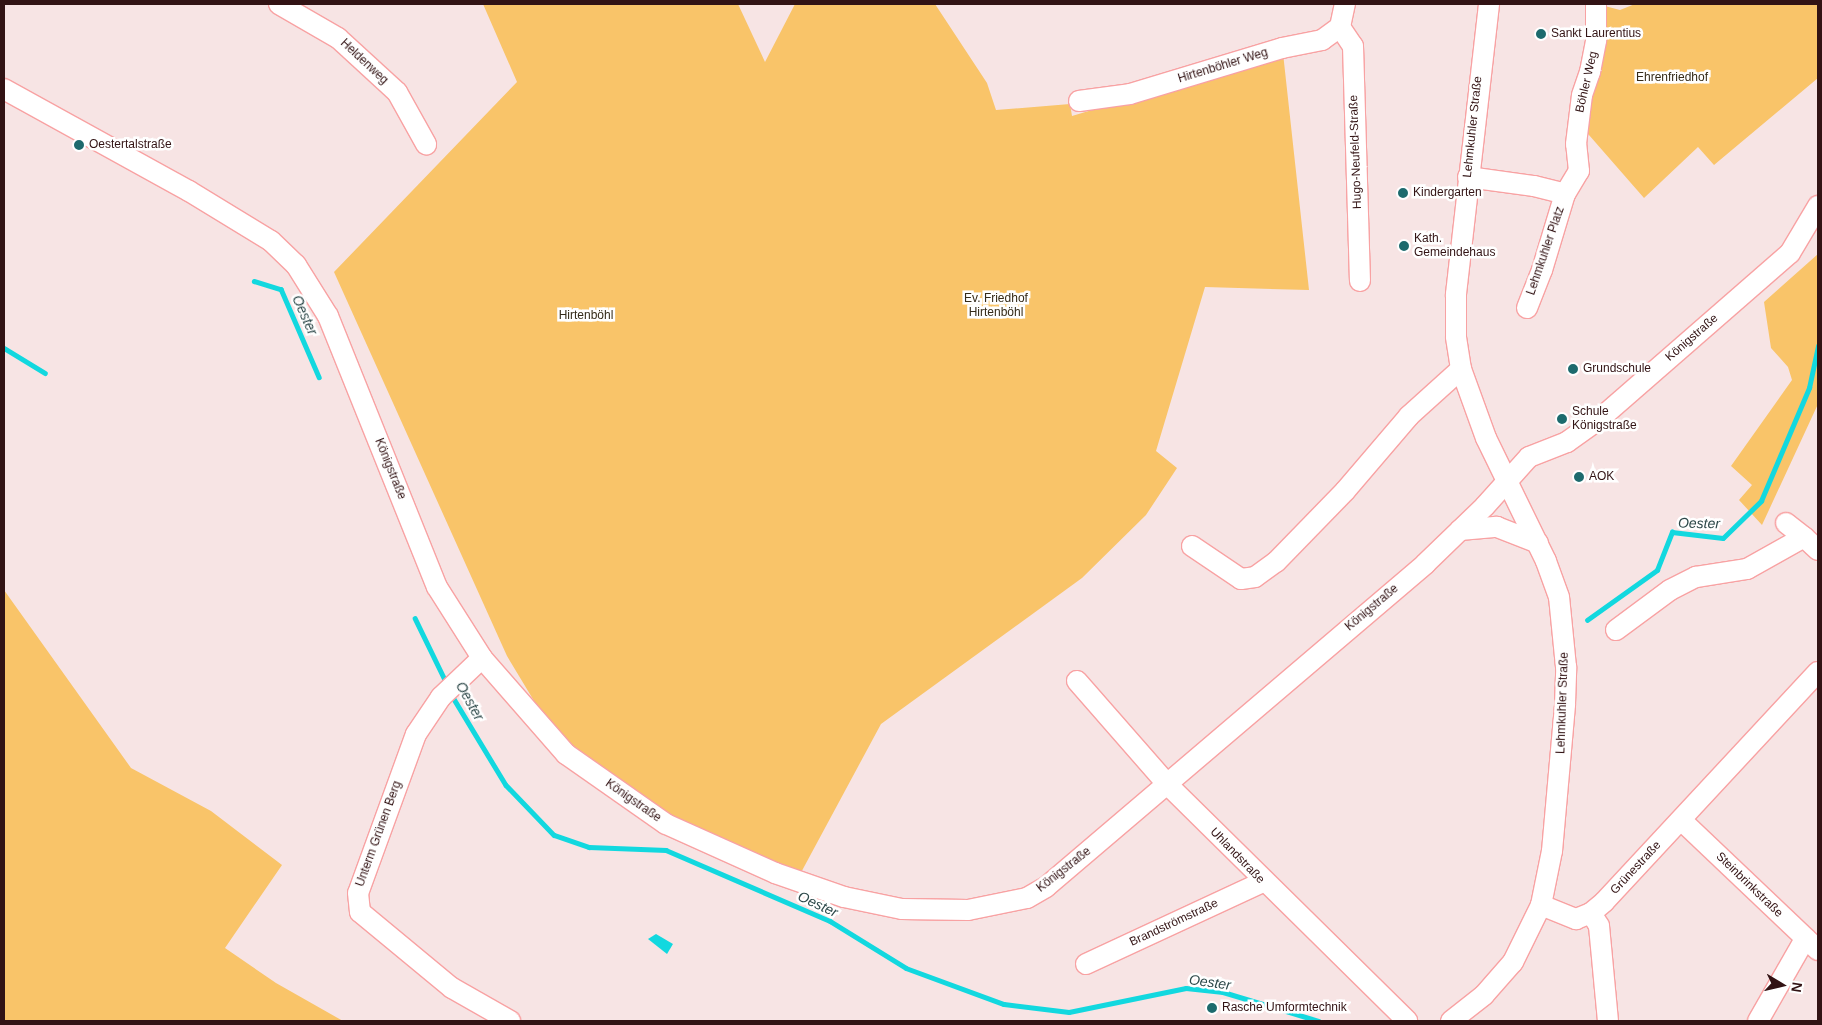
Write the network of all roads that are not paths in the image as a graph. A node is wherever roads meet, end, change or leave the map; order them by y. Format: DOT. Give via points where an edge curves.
graph roads {
  1 [pos="279,4"];
  2 [pos="1345,4"];
  3 [pos="1489,4"];
  4 [pos="1596,4"];
  5 [pos="1340,27"];
  6 [pos="4,89"];
  7 [pos="1079,102"];
  8 [pos="1577,130"];
  9 [pos="426,144"];
  10 [pos="1468,177"];
  11 [pos="1565,194"];
  12 [pos="1818,206"];
  13 [pos="1360,281"];
  14 [pos="1527,308"];
  15 [pos="1461,369"];
  16 [pos="1506,480"];
  17 [pos="1786,523"];
  18 [pos="1460,530"];
  19 [pos="1538,543"];
  20 [pos="1811,544"];
  21 [pos="1192,546"];
  22 [pos="1616,630"];
  23 [pos="482,658"];
  24 [pos="1818,672"];
  25 [pos="1076,681"];
  26 [pos="1168,785"];
  27 [pos="1681,820"];
  28 [pos="1263,882"];
  29 [pos="1541,905"];
  30 [pos="1591,913"];
  31 [pos="1812,944"];
  32 [pos="1086,964"];
  33 [pos="510,1021"];
  34 [pos="1407,1021"];
  35 [pos="1451,1021"];
  36 [pos="1608,1021"];
  37 [pos="1758,1021"];
  1 -- 9 [label="street, Heldenweg" via="338,38 396,92"];
  2 -- 5 [label="street"];
  3 -- 10 [label="street, Lehmkuhler Straße"];
  4 -- 8 [label="street, Böhler Weg" via="1596,40"];
  5 -- 7 [label="street, Hirtenböhler Weg" via="1322,40 1282,48 1130,94"];
  5 -- 13 [label="street, Hugo-Neufeld-Straße" via="1353,46"];
  6 -- 23 [label="street, Königstraße" via="189,190 271,241 296,266 328,316 437,587"];
  8 -- 11 [label="street, Lehmkuhler Platz" via="1579,171"];
  10 -- 11 [label="street, Lehmkuhler Platz" via="1534,186"];
  10 -- 15 [label="street, Lehmkuhler Straße" via="1456,294 1456,336"];
  11 -- 14 [label="street, Lehmkuhler Platz"];
  12 -- 16 [label="street, Königstraße" via="1790,253 1602,417 1567,442 1529,457"];
  15 -- 16 [label="street, Lehmkuhler Straße"];
  15 -- 21 [label="street" via="1409,416 1345,491 1276,562 1256,577 1241,579"];
  16 -- 18 [label="street, Königstraße"];
  16 -- 19 [label="street, Lehmkuhler Straße"];
  17 -- 20 [label="street"];
  18 -- 19 [label="street" via="1497,527"];
  18 -- 26 [label="street, Königstraße"];
  19 -- 29 [label="street, Lehmkuhler Straße" via="1559,597 1566,667 1556,820"];
  20 -- 22 [label="street" via="1747,569 1696,577"];
  23 -- 26 [label="street, Königstraße" via="566,754 666,824 774,873 844,897 902,909 968,910 1027,898 1046,887"];
  23 -- 33 [label="street, Unterm Grünen Berg" via="441,697 412,744 358,893 360,912 452,988"];
  24 -- 27 [label="street, Grünestraße"];
  25 -- 26 [label="street, Uhlandstraße"];
  26 -- 28 [label="street, Uhlandstraße"];
  27 -- 30 [label="street, Grünestraße"];
  27 -- 31 [label="street, Steinbrinkstraße"];
  28 -- 32 [label="street, Brandströmstraße"];
  28 -- 34 [label="street, Uhlandstraße"];
  29 -- 30 [label="street" via="1572,919"];
  29 -- 35 [label="street" via="1513,962 1484,995"];
  30 -- 36 [label="street" via="1599,926"];
  31 -- 37 [label="street"];
}
